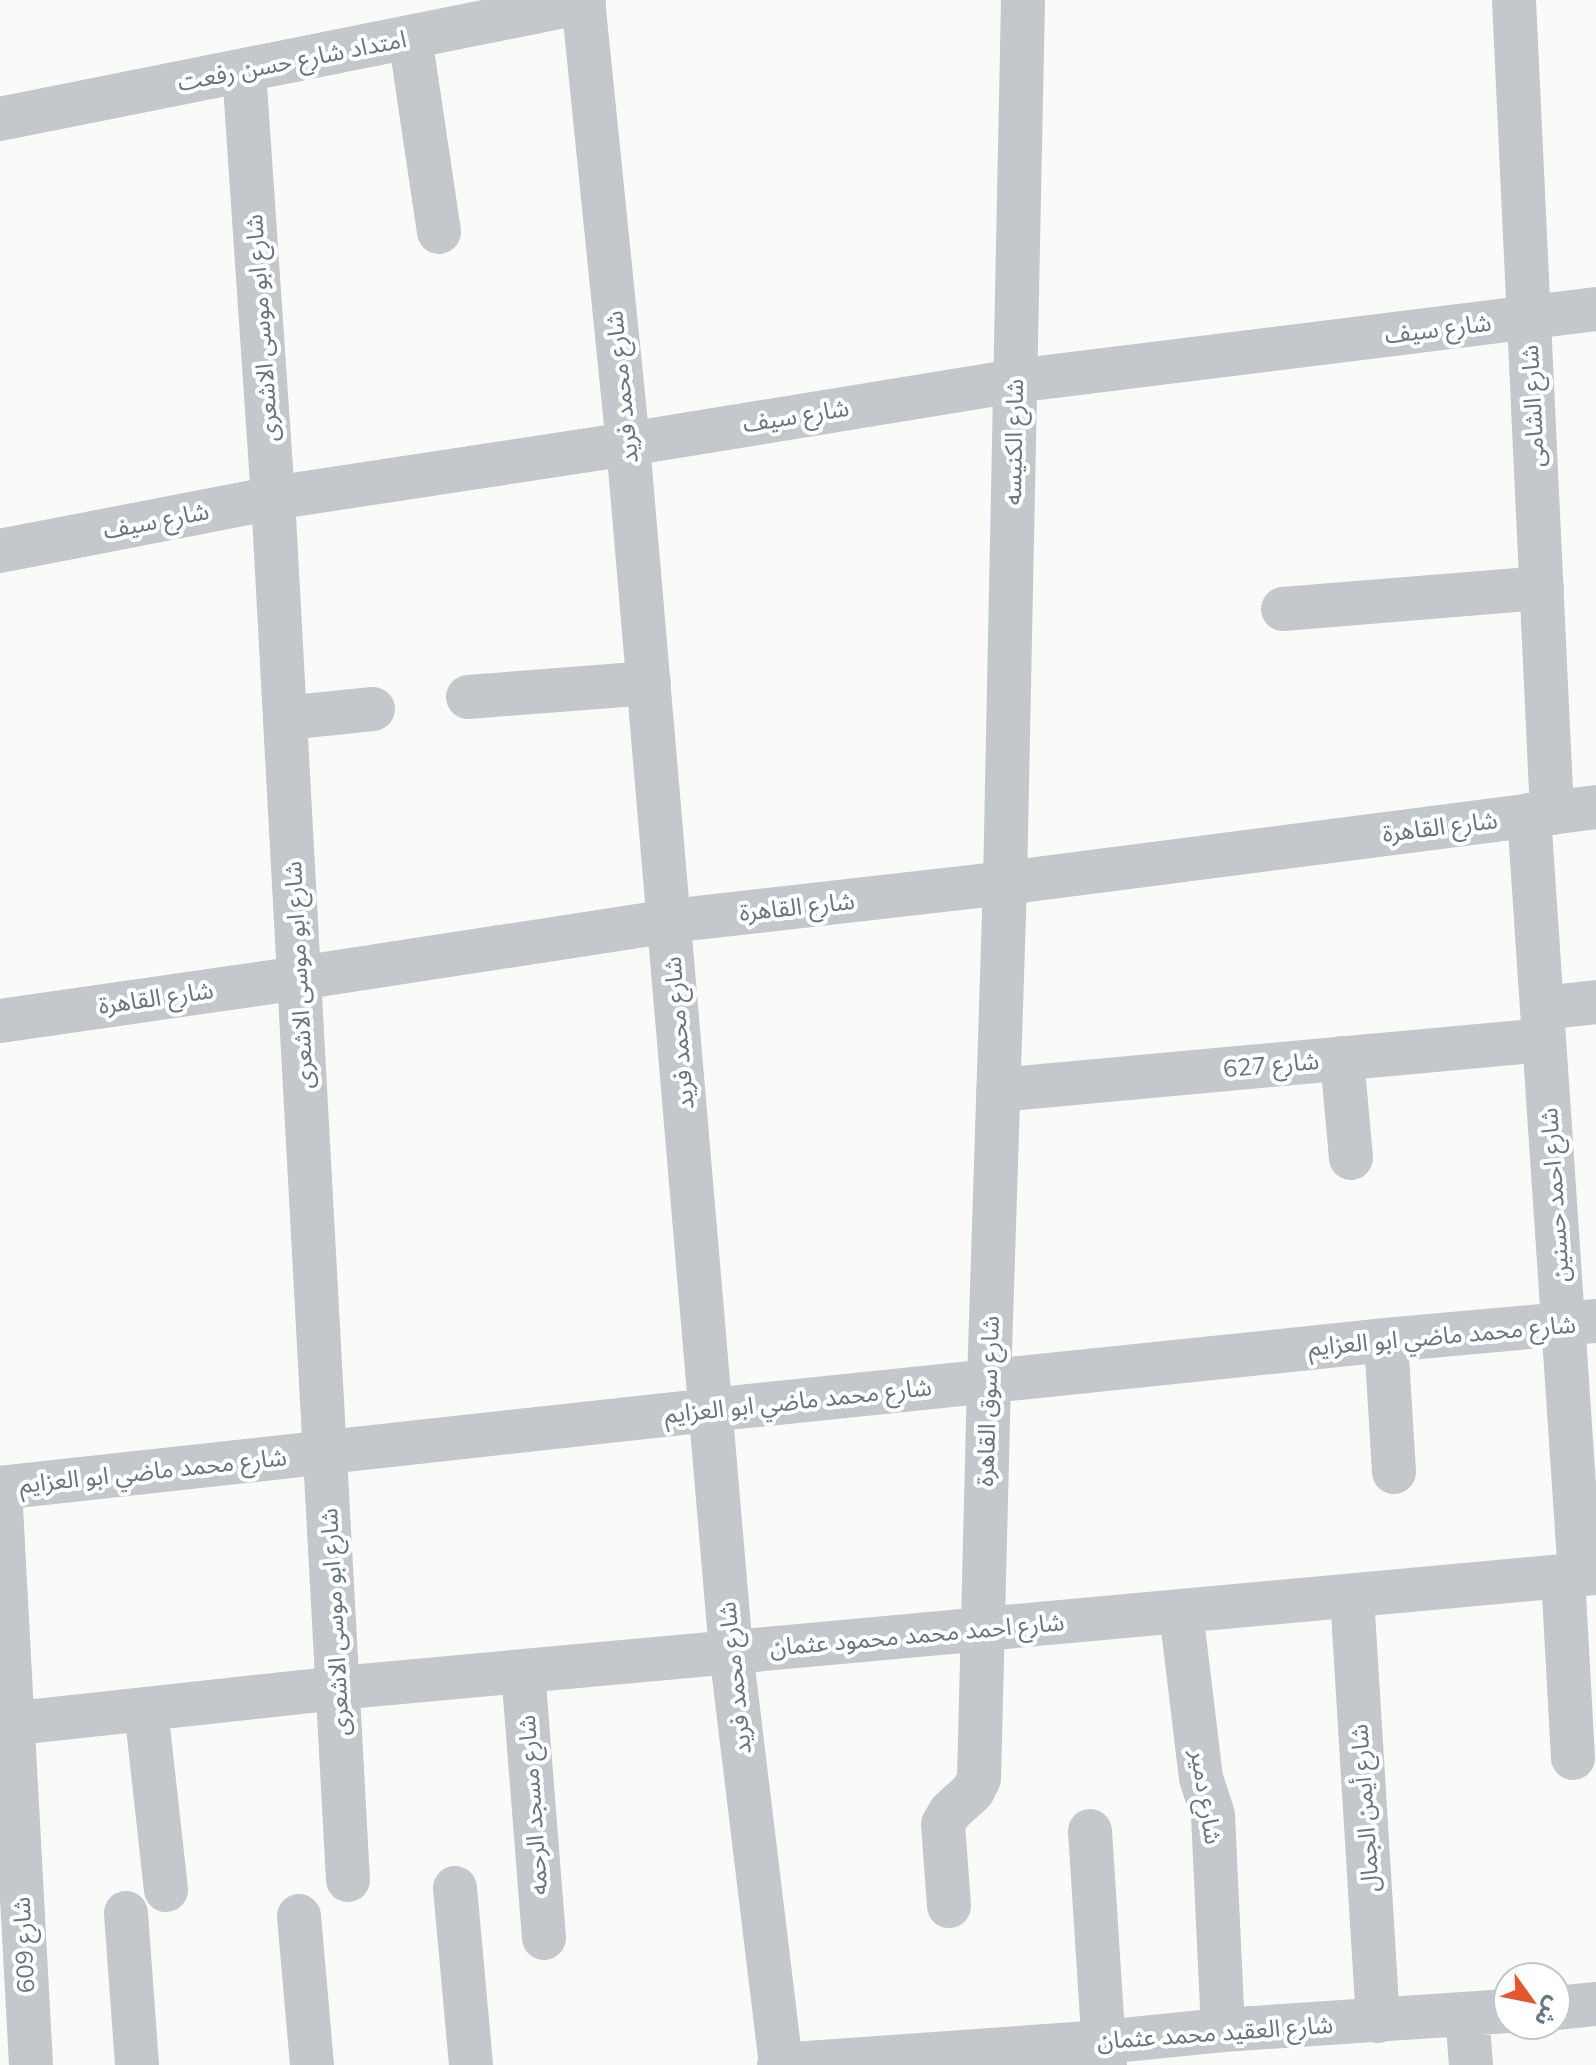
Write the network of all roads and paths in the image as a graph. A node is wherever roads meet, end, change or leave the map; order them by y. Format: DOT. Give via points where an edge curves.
graph roads {
  1 [pos="1023,0"];
  2 [pos="1514,0"];
  3 [pos="584,1"];
  4 [pos="410,37"];
  5 [pos="244,71"];
  6 [pos="0,119"];
  7 [pos="439,232"];
  8 [pos="1596,309"];
  9 [pos="1529,318"];
  10 [pos="1015,381"];
  11 [pos="628,444"];
  12 [pos="273,498"];
  13 [pos="0,551"];
  14 [pos="1542,588"];
  15 [pos="1283,609"];
  16 [pos="649,683"];
  17 [pos="468,697"];
  18 [pos="373,709"];
  19 [pos="285,718"];
  20 [pos="1596,807"];
  21 [pos="1541,814"];
  22 [pos="1005,883"];
  23 [pos="670,921"];
  24 [pos="299,978"];
  25 [pos="1596,1002"];
  26 [pos="0,1021"];
  27 [pos="1543,1024"];
  28 [pos="1342,1058"];
  29 [pos="998,1090"];
  30 [pos="1351,1158"];
  31 [pos="1580,1323"];
  32 [pos="1386,1340"];
  33 [pos="989,1382"];
  34 [pos="710,1410"];
  35 [pos="326,1453"];
  36 [pos="1394,1472"];
  37 [pos="0,1488"];
  38 [pos="1580,1575"];
  39 [pos="1352,1596"];
  40 [pos="1181,1612"];
  41 [pos="982,1630"];
  42 [pos="731,1651"];
  43 [pos="523,1671"];
  44 [pos="338,1688"];
  45 [pos="146,1709"];
  46 [pos="6,1724"];
  47 [pos="1573,1758"];
  48 [pos="1090,1831"];
  49 [pos="348,1880"];
  50 [pos="455,1888"];
  51 [pos="166,1890"];
  52 [pos="949,1906"];
  53 [pos="126,1913"];
  54 [pos="299,1916"];
  55 [pos="544,1938"];
  56 [pos="1596,2004"];
  57 [pos="1572,2006"];
  58 [pos="1488,2013"];
  59 [pos="1378,2021"];
  60 [pos="1223,2030"];
  61 [pos="1286,2046"];
  62 [pos="1104,2053"];
  63 [pos="31,2065"];
  64 [pos="137,2065"];
  65 [pos="312,2065"];
  66 [pos="471,2065"];
  67 [pos="780,2065"];
  68 [pos="1471,2065"];
  1 -- 10 [label="street, شارع الكنيسه"];
  2 -- 9 [label="street, شارع الشامى"];
  3 -- 4 [label="street, امتداد شارع حسن رفعت"];
  3 -- 11 [label="street, شارع محمد فريد"];
  4 -- 5 [label="street, امتداد شارع حسن رفعت"];
  4 -- 7 [label="street"];
  5 -- 6 [label="street, امتداد شارع حسن رفعت"];
  5 -- 12 [label="street, شارع ابو موسى الاشعرى"];
  8 -- 9 [label="street, شارع سيف"];
  9 -- 10 [label="street, شارع سيف"];
  9 -- 14 [label="street, شارع الشامى"];
  10 -- 11 [label="street, شارع سيف"];
  10 -- 22 [label="street, شارع الكنيسه"];
  11 -- 12 [label="street, شارع سيف"];
  11 -- 16 [label="street, شارع محمد فريد"];
  12 -- 13 [label="street, شارع سيف"];
  12 -- 19 [label="street, شارع ابو موسى الاشعرى"];
  14 -- 15 [label="street"];
  14 -- 21 [label="street, شارع الشامى"];
  16 -- 17 [label="street"];
  16 -- 23 [label="street, شارع محمد فريد"];
  18 -- 19 [label="street"];
  19 -- 24 [label="street, شارع ابو موسى الاشعرى"];
  20 -- 21 [label="street, شارع القاهرة"];
  21 -- 22 [label="street, شارع القاهرة"];
  21 -- 27 [label="street, شارع احمد حسنين"];
  22 -- 23 [label="street, شارع القاهرة"];
  22 -- 29 [label="street, شارع سوق القاهرة"];
  23 -- 24 [label="street, شارع القاهرة"];
  23 -- 34 [label="street, شارع محمد فريد"];
  24 -- 26 [label="street, شارع القاهرة"];
  24 -- 35 [label="street, شارع ابو موسى الاشعرى"];
  25 -- 27 [label="street, شارع 627"];
  27 -- 28 [label="street, شارع 627"];
  27 -- 31 [label="street, شارع احمد حسنين"];
  28 -- 29 [label="street, شارع 627"];
  28 -- 30 [label="street"];
  29 -- 33 [label="street, شارع سوق القاهرة"];
  31 -- 32 [label="street, شارع محمد ماضي ابو العزايم"];
  31 -- 38 [label="street, شارع احمد حسنين"];
  32 -- 33 [label="street, شارع محمد ماضي ابو العزايم"];
  32 -- 36 [label="street"];
  33 -- 34 [label="street, شارع محمد ماضي ابو العزايم"];
  33 -- 41 [label="street, شارع سوق القاهرة"];
  34 -- 35 [label="street, شارع محمد ماضي ابو العزايم"];
  34 -- 42 [label="street, شارع محمد فريد"];
  35 -- 37 [label="street, شارع محمد ماضي ابو العزايم"];
  35 -- 44 [label="street, شارع ابو موسى الاشعرى"];
  37 -- 46 [label="street, شارع 609"];
  38 -- 39 [label="street, شارع احمد محمد محمود عثمان"];
  38 -- 47 [label="street, شارع احمد حسنين"];
  39 -- 40 [label="street, شارع احمد محمد محمود عثمان"];
  39 -- 59 [label="street, شارع أيمن الجمال"];
  40 -- 41 [label="street, شارع احمد محمد محمود عثمان"];
  40 -- 60 [label="street, شارع دمير" via="1201,1778 1213,1815"];
  41 -- 42 [label="street, شارع احمد محمد محمود عثمان"];
  41 -- 52 [label="street, شارع سوق القاهرة" via="979,1779 943,1824"];
  42 -- 43 [label="street, شارع احمد محمد محمود عثمان"];
  42 -- 67 [label="street, شارع محمد فريد"];
  43 -- 44 [label="street, شارع احمد محمد محمود عثمان"];
  43 -- 55 [label="street, شارع مسجد الرحمه"];
  44 -- 45 [label="street, شارع احمد محمد محمود عثمان"];
  44 -- 49 [label="street, شارع ابو موسى الاشعرى"];
  45 -- 46 [label="street, شارع احمد محمد محمود عثمان"];
  45 -- 51 [label="street"];
  46 -- 63 [label="street, شارع 609"];
  48 -- 62 [label="street"];
  50 -- 66 [label="street"];
  53 -- 64 [label="street"];
  54 -- 65 [label="street"];
  56 -- 57 [label="street"];
  58 -- 59 [label="street, شارع العقيد محمد عثمان"];
  58 -- 68 [label="street"];
  59 -- 61 [label="street, شارع العقيد محمد عثمان"];
  60 -- 61 [label="street, شارع العقيد محمد عثمان"];
  60 -- 62 [label="street, شارع العقيد محمد عثمان"];
  62 -- 67 [label="street, شارع العقيد محمد عثمان"];
}
